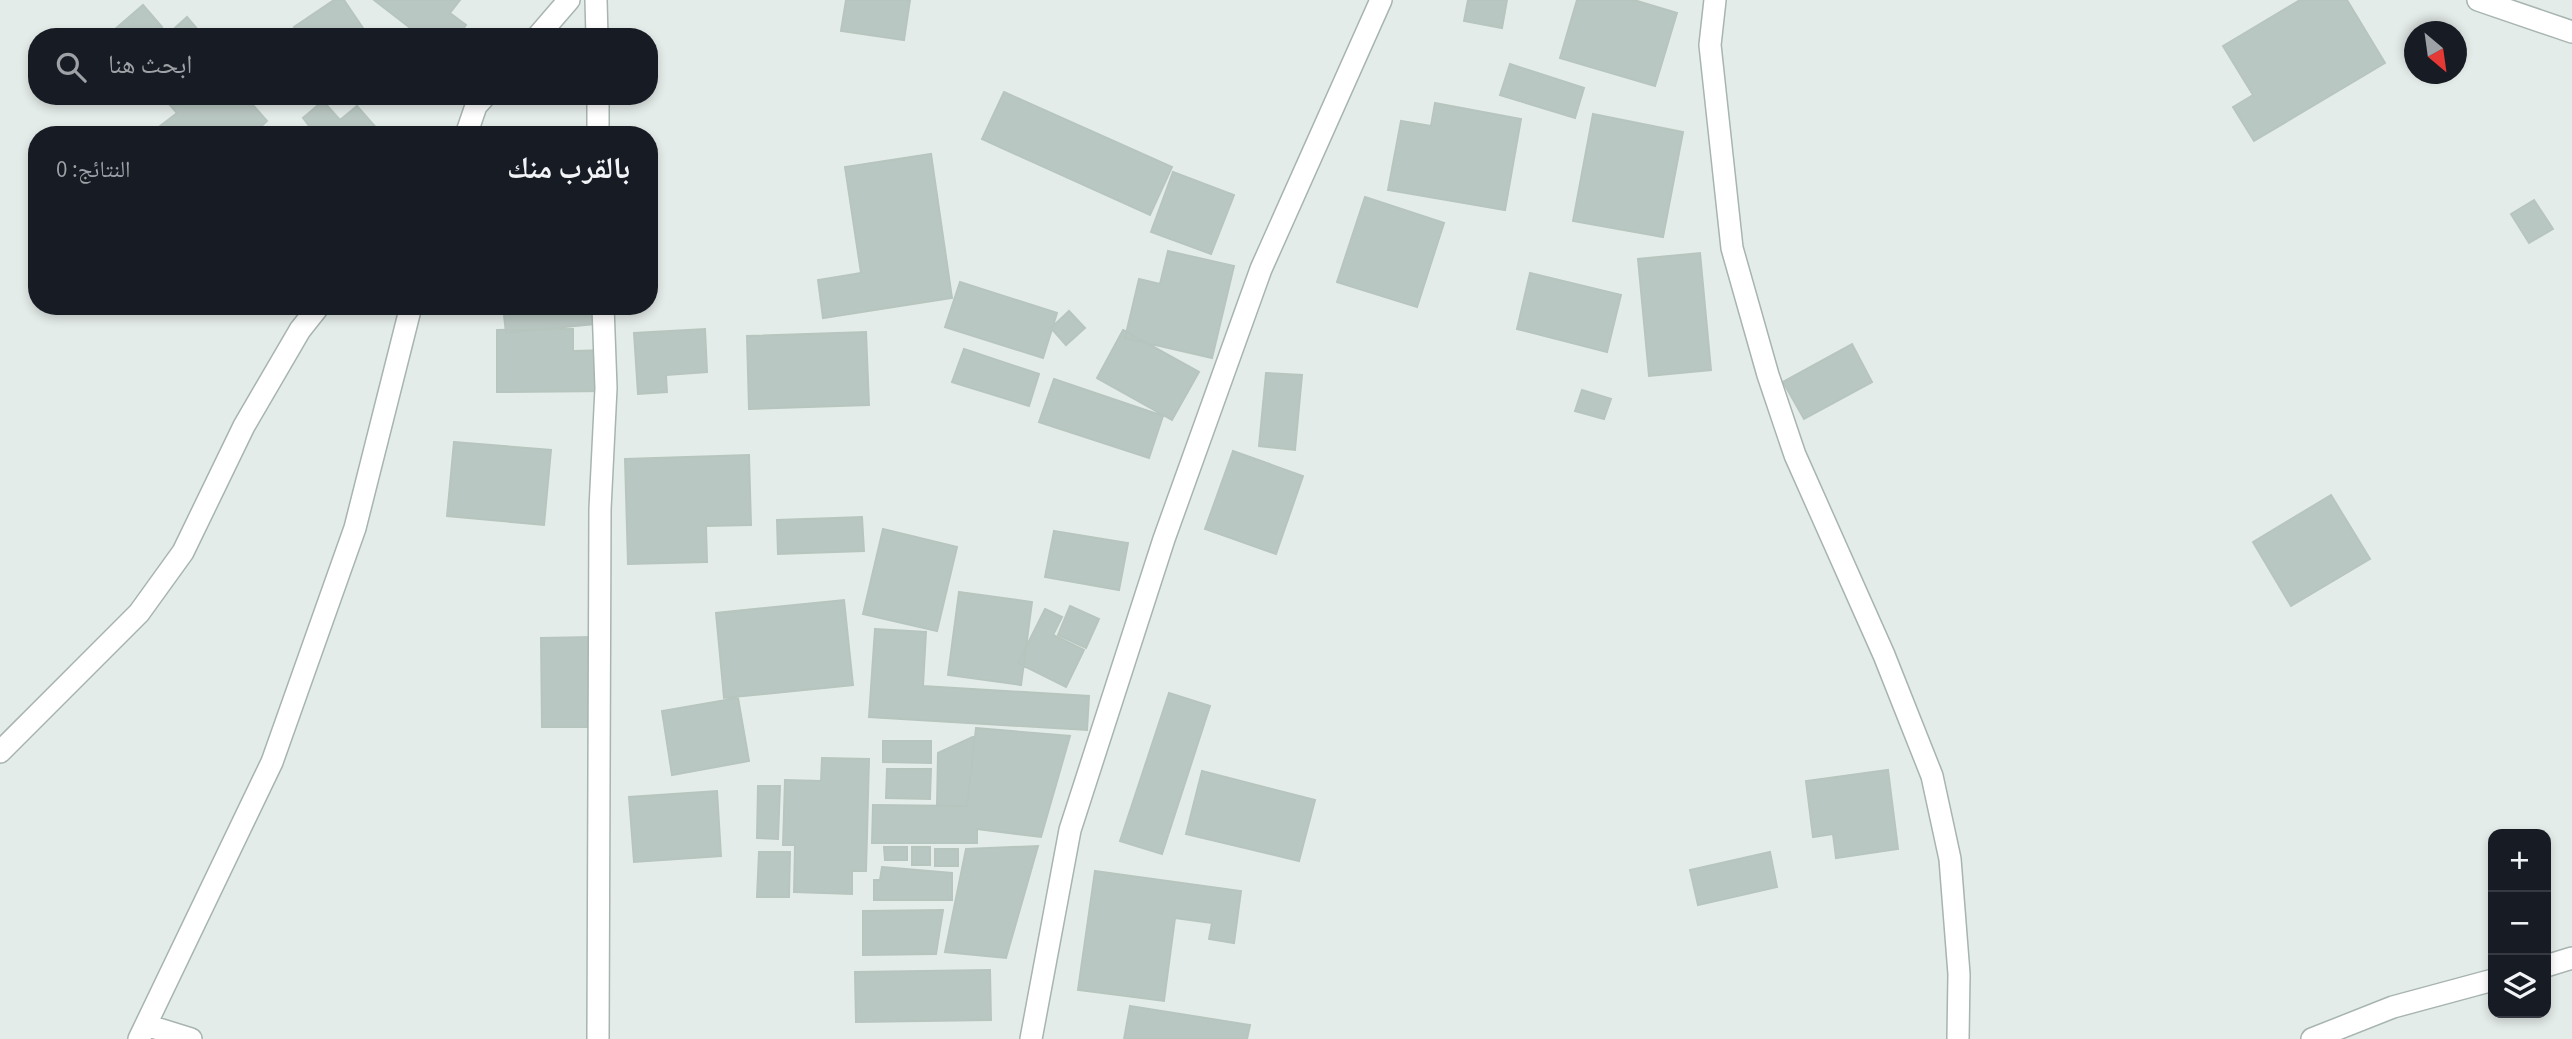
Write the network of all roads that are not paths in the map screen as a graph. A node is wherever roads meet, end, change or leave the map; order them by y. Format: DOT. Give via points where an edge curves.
graph roads {
  1 [pos="569,0"];
  2 [pos="596,0"];
  3 [pos="1381,0"];
  4 [pos="1716,0"];
  5 [pos="2478,0"];
  6 [pos="545,28"];
  7 [pos="597,28"];
  8 [pos="2572,32"];
  9 [pos="478,105"];
  10 [pos="479,105"];
  11 [pos="598,105"];
  12 [pos="462,126"];
  13 [pos="470,126"];
  14 [pos="598,126"];
  15 [pos="312,315"];
  16 [pos="409,315"];
  17 [pos="603,315"];
  18 [pos="0,752"];
  19 [pos="2572,958"];
  20 [pos="2551,964"];
  21 [pos="2488,981"];
  22 [pos="143,1032"];
  23 [pos="191,1039"];
  24 [pos="598,1039"];
  25 [pos="1031,1039"];
  26 [pos="1958,1039"];
  27 [pos="2312,1039"];
  1 -- 6 [label="street"];
  2 -- 7 [label="street"];
  3 -- 25 [label="street" via="1261,269 1164,539 1070,830"];
  4 -- 26 [label="street" via="1710,45 1732,248 1795,455 1932,776 1950,859 1959,974"];
  5 -- 8 [label="street"];
  9 -- 12 [label="street"];
  10 -- 13 [label="street"];
  11 -- 14 [label="street"];
  15 -- 18 [label="street" via="244,426 183,551 138,613"];
  16 -- 22 [label="street" via="355,528 272,762"];
  17 -- 24 [label="street"];
  19 -- 20 [label="street"];
  21 -- 27 [label="street" via="2393,1007"];
  22 -- 23 [label="street"];
}
